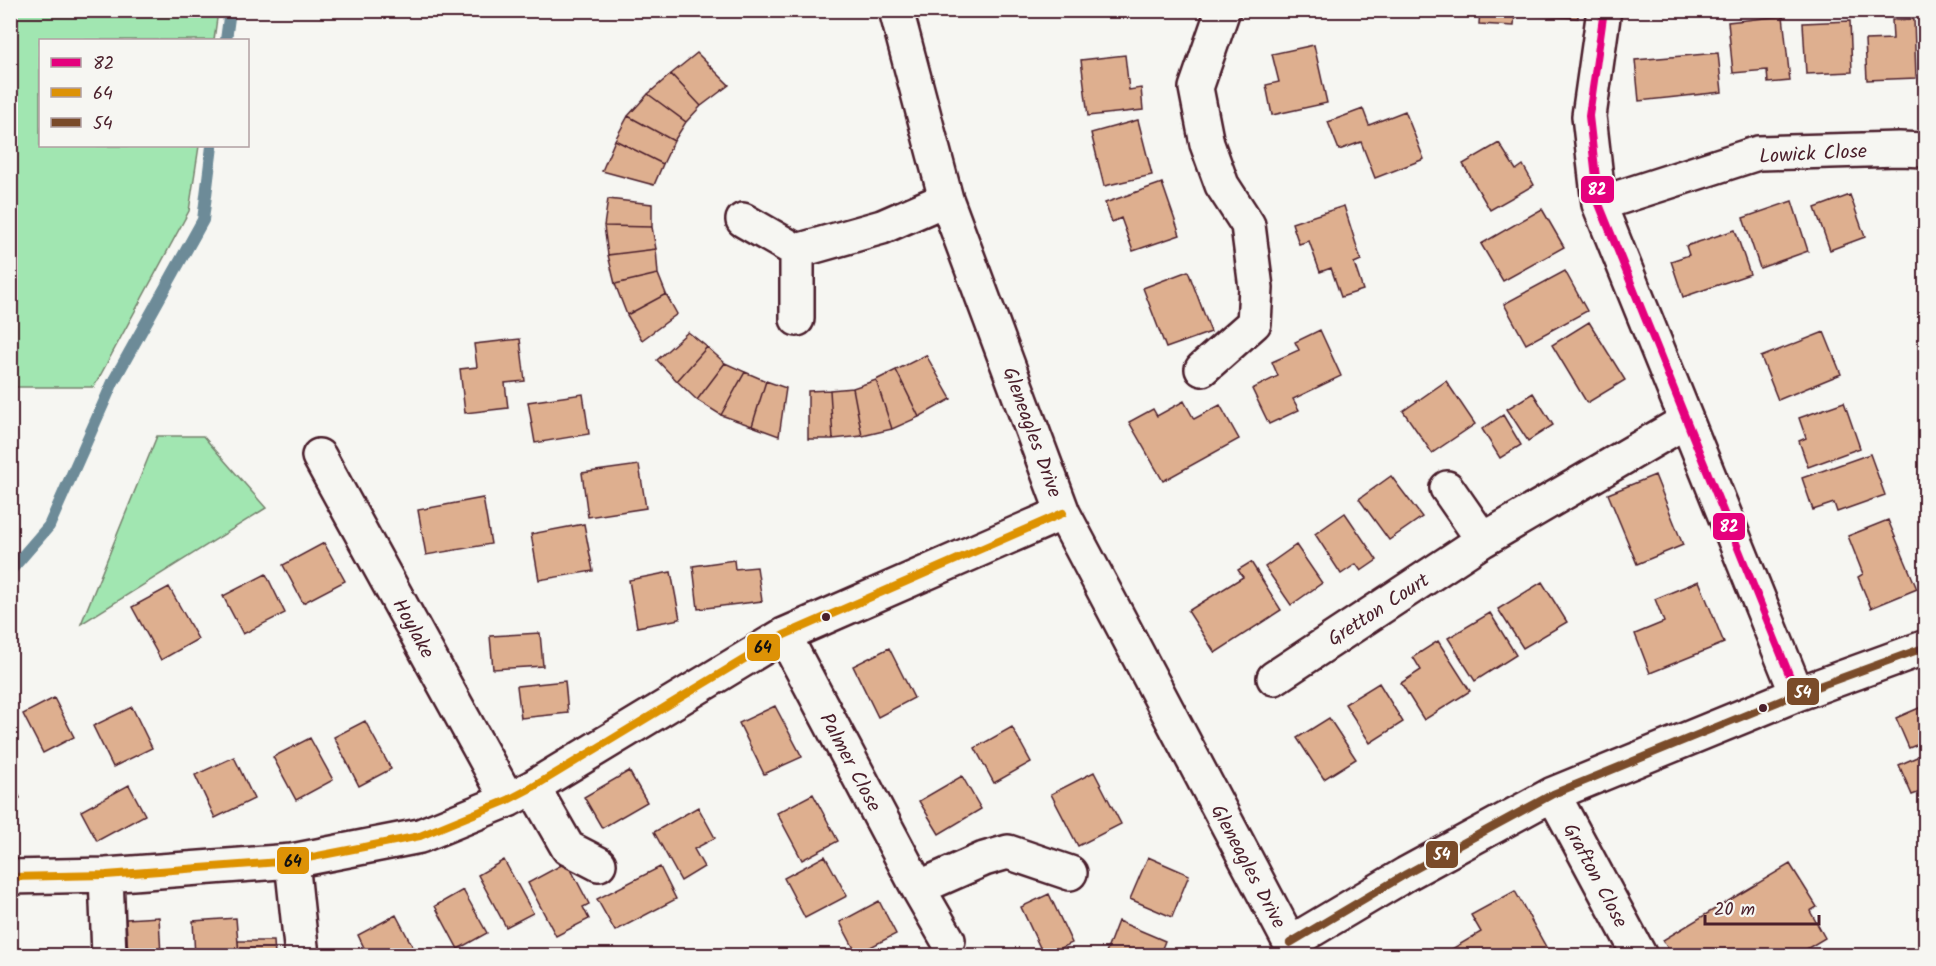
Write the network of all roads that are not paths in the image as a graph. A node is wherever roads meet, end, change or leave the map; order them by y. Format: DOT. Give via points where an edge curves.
graph roads {
  1 [pos="896,10"];
  2 [pos="1223,10"];
  3 [pos="1604,10"];
  4 [pos="1926,150"];
  5 [pos="946,199"];
  6 [pos="1599,204"];
  7 [pos="743,220"];
  8 [pos="797,252"];
  9 [pos="797,319"];
  10 [pos="1202,369"];
  11 [pos="1686,421"];
  12 [pos="319,456"];
  13 [pos="1447,488"];
  14 [pos="1063,513"];
  15 [pos="1483,540"];
  16 [pos="784,635"];
  17 [pos="1926,647"];
  18 [pos="1274,678"];
  19 [pos="1797,694"];
  20 [pos="520,794"];
  21 [pos="1553,794"];
  22 [pos="292,861"];
  23 [pos="598,864"];
  24 [pos="1070,873"];
  25 [pos="106,875"];
  26 [pos="10,877"];
  27 [pos="918,888"];
  28 [pos="948,940"];
  29 [pos="1294,949"];
  30 [pos="109,956"];
  31 [pos="302,956"];
  32 [pos="1640,956"];
  1 -- 5 [label="street, Gleneagles Drive"];
  2 -- 10 [label="street" via="1196,88 1207,144 1222,185 1248,225 1256,288 1254,323"];
  3 -- 6 [label="street" via="1589,116"];
  4 -- 6 [label="street, Lowick Close" via="1758,153"];
  5 -- 8 [label="street" via="882,227"];
  5 -- 14 [label="street, Gleneagles Drive"];
  6 -- 11 [label="street"];
  7 -- 8 [label="street"];
  8 -- 9 [label="street"];
  11 -- 15 [label="street, Gretton Court"];
  11 -- 19 [label="street"];
  12 -- 20 [label="street, Hoylake"];
  13 -- 15 [label="street"];
  14 -- 16 [label="street"];
  14 -- 29 [label="street, Gleneagles Drive"];
  15 -- 18 [label="street, Gretton Court"];
  16 -- 20 [label="street"];
  16 -- 27 [label="street, Palmer Close"];
  17 -- 19 [label="street"];
  19 -- 21 [label="street"];
  20 -- 22 [label="street" via="420,836"];
  20 -- 23 [label="street, Hoylake" via="568,848"];
  21 -- 29 [label="street" via="1406,874"];
  21 -- 32 [label="street, Grafton Close"];
  22 -- 25 [label="street"];
  22 -- 31 [label="street"];
  24 -- 27 [label="street" via="1008,852"];
  25 -- 26 [label="street"];
  25 -- 30 [label="street"];
  27 -- 28 [label="street, Palmer Close"];
}
